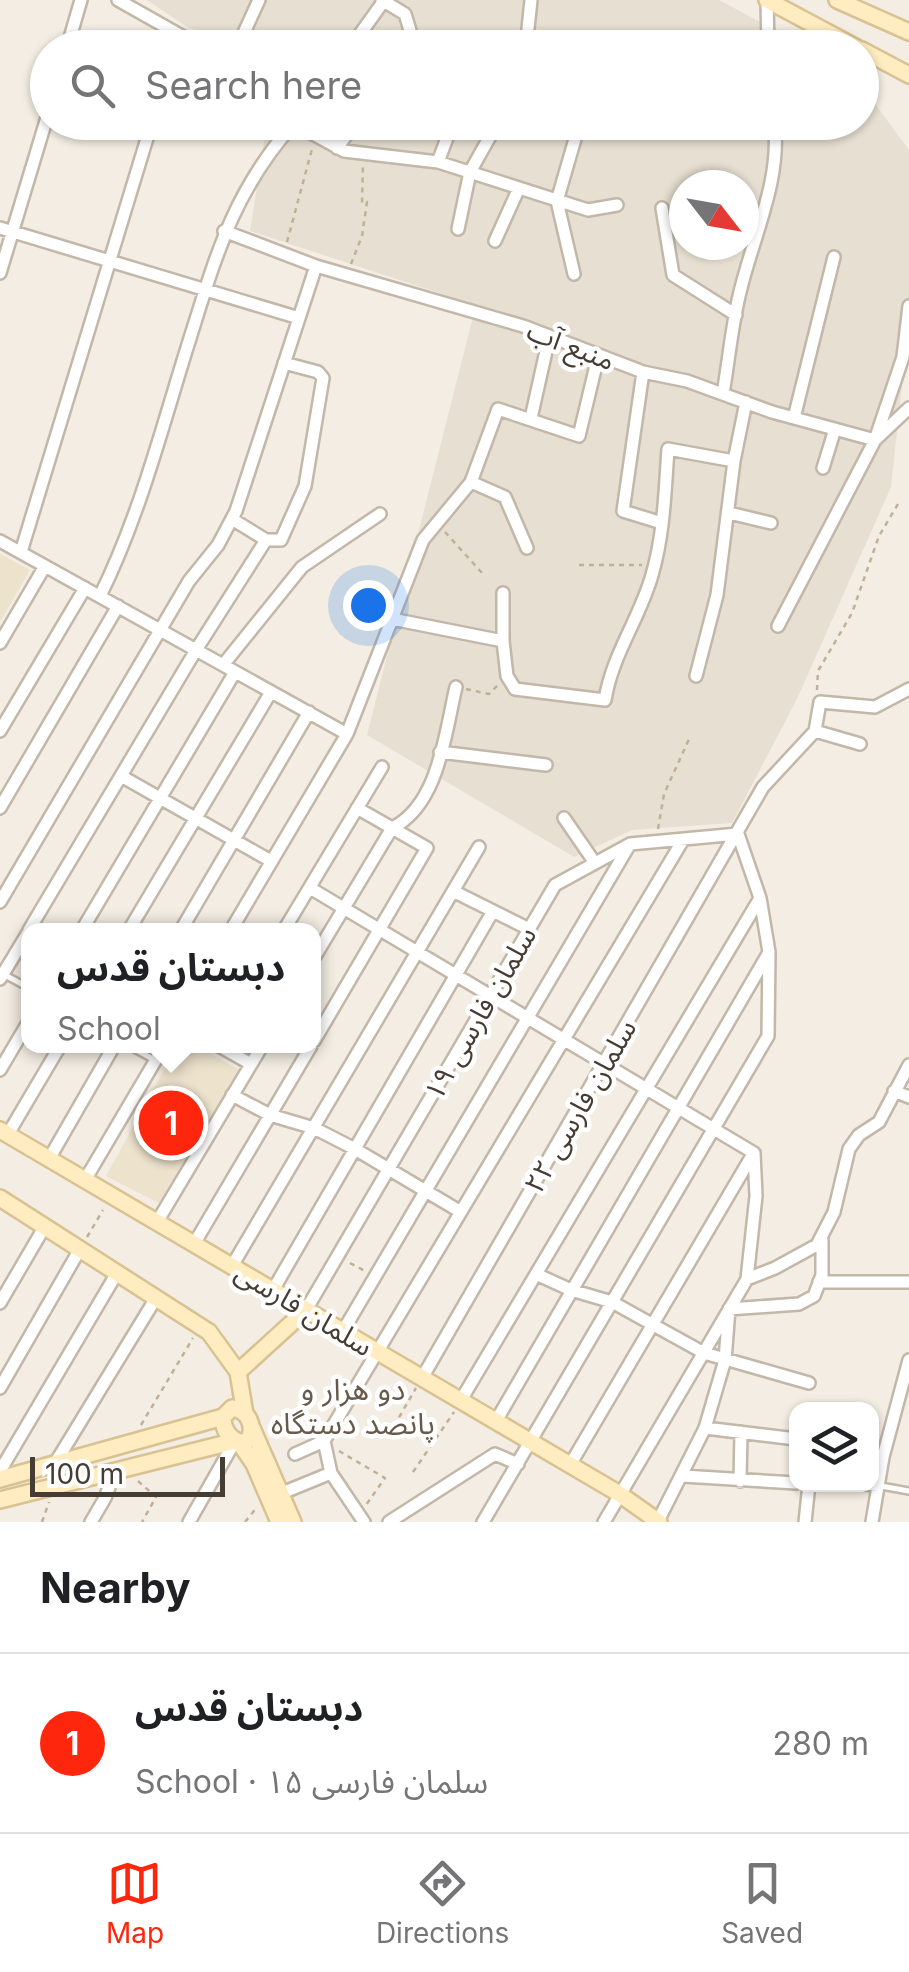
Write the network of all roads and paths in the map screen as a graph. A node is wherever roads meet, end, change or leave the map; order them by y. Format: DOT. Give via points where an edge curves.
graph roads {
  1 [pos="81,0"];
  2 [pos="118,0"];
  3 [pos="259,0"];
  4 [pos="531,0"];
  5 [pos="767,0"];
  6 [pos="837,0"];
  7 [pos="382,1"];
  8 [pos="72,30"];
  9 [pos="171,30"];
  10 [pos="245,30"];
  11 [pos="362,30"];
  12 [pos="410,30"];
  13 [pos="528,30"];
  14 [pos="768,30"];
  15 [pos="825,30"];
  16 [pos="909,32"];
  17 [pos="879,58"];
  18 [pos="909,74"];
  19 [pos="39,140"];
  20 [pos="147,140"];
  21 [pos="277,140"];
  22 [pos="313,140"];
  23 [pos="322,140"];
  24 [pos="344,140"];
  25 [pos="446,140"];
  26 [pos="488,140"];
  27 [pos="574,140"];
  28 [pos="777,140"];
  29 [pos="338,148"];
  30 [pos="364,154"];
  31 [pos="438,162"];
  32 [pos="470,172"];
  33 [pos="519,188"];
  34 [pos="557,201"];
  35 [pos="617,205"];
  36 [pos="662,208"];
  37 [pos="458,229"];
  38 [pos="6,230"];
  39 [pos="224,231"];
  40 [pos="494,241"];
  41 [pos="283,253"];
  42 [pos="834,257"];
  43 [pos="110,261"];
  44 [pos="316,266"];
  45 [pos="0,273"];
  46 [pos="346,274"];
  47 [pos="574,274"];
  48 [pos="206,290"];
  49 [pos="909,306"];
  50 [pos="736,316"];
  51 [pos="299,318"];
  52 [pos="549,338"];
  53 [pos="598,358"];
  54 [pos="284,363"];
  55 [pos="643,372"];
  56 [pos="723,394"];
  57 [pos="746,402"];
  58 [pos="909,408"];
  59 [pos="531,418"];
  60 [pos="794,418"];
  61 [pos="835,429"];
  62 [pos="874,440"];
  63 [pos="734,460"];
  64 [pos="823,468"];
  65 [pos="471,482"];
  66 [pos="898,504"];
  67 [pos="729,512"];
  68 [pos="380,514"];
  69 [pos="232,519"];
  70 [pos="437,523"];
  71 [pos="662,523"];
  72 [pos="771,524"];
  73 [pos="266,540"];
  74 [pos="0,541"];
  75 [pos="528,548"];
  76 [pos="21,552"];
  77 [pos="579,565"];
  78 [pos="45,566"];
  79 [pos="654,568"];
  80 [pos="484,574"];
  81 [pos="85,588"];
  82 [pos="503,593"];
  83 [pos="100,596"];
  84 [pos="118,606"];
  85 [pos="392,618"];
  86 [pos="778,626"];
  87 [pos="162,631"];
  88 [pos="503,641"];
  89 [pos="0,644"];
  90 [pos="196,650"];
  91 [pos="223,664"];
  92 [pos="235,672"];
  93 [pos="507,676"];
  94 [pos="696,676"];
  95 [pos="456,687"];
  96 [pos="909,689"];
  97 [pos="271,692"];
  98 [pos="820,702"];
  99 [pos="309,712"];
  100 [pos="0,731"];
  101 [pos="814,731"];
  102 [pos="347,734"];
  103 [pos="690,737"];
  104 [pos="860,744"];
  105 [pos="440,752"];
  106 [pos="546,765"];
  107 [pos="382,767"];
  108 [pos="122,776"];
  109 [pos="160,798"];
  110 [pos="0,808"];
  111 [pos="357,808"];
  112 [pos="195,818"];
  113 [pos="564,818"];
  114 [pos="392,828"];
  115 [pos="738,834"];
  116 [pos="234,840"];
  117 [pos="683,840"];
  118 [pos="659,842"];
  119 [pos="630,844"];
  120 [pos="479,847"];
  121 [pos="271,862"];
  122 [pos="595,863"];
  123 [pos="310,888"];
  124 [pos="453,891"];
  125 [pos="760,898"];
  126 [pos="0,902"];
  127 [pos="343,908"];
  128 [pos="493,911"];
  129 [pos="34,923"];
  130 [pos="86,923"];
  131 [pos="133,923"];
  132 [pos="185,923"];
  133 [pos="235,923"];
  134 [pos="288,923"];
  135 [pos="529,929"];
  136 [pos="379,930"];
  137 [pos="21,944"];
  138 [pos="321,946"];
  139 [pos="417,952"];
  140 [pos="769,952"];
  141 [pos="1,975"];
  142 [pos="456,976"];
  143 [pos="490,996"];
  144 [pos="527,1018"];
  145 [pos="321,1028"];
  146 [pos="21,1033"];
  147 [pos="564,1040"];
  148 [pos="55,1053"];
  149 [pos="110,1053"];
  150 [pos="142,1053"];
  151 [pos="160,1053"];
  152 [pos="231,1053"];
  153 [pos="257,1053"];
  154 [pos="306,1053"];
  155 [pos="155,1060"];
  156 [pos="250,1064"];
  157 [pos="604,1065"];
  158 [pos="909,1065"];
  159 [pos="0,1070"];
  160 [pos="646,1090"];
  161 [pos="894,1092"];
  162 [pos="232,1094"];
  163 [pos="909,1097"];
  164 [pos="677,1108"];
  165 [pos="270,1115"];
  166 [pos="314,1128"];
  167 [pos="714,1129"];
  168 [pos="4,1132"];
  169 [pos="355,1149"];
  170 [pos="754,1153"];
  171 [pos="50,1159"];
  172 [pos="388,1169"];
  173 [pos="85,1180"];
  174 [pos="426,1191"];
  175 [pos="112,1196"];
  176 [pos="0,1198"];
  177 [pos="461,1212"];
  178 [pos="157,1222"];
  179 [pos="44,1226"];
  180 [pos="822,1239"];
  181 [pos="194,1244"];
  182 [pos="80,1249"];
  183 [pos="337,1256"];
  184 [pos="232,1266"];
  185 [pos="117,1273"];
  186 [pos="536,1274"];
  187 [pos="376,1276"];
  188 [pos="746,1279"];
  189 [pos="819,1282"];
  190 [pos="909,1282"];
  191 [pos="273,1290"];
  192 [pos="571,1290"];
  193 [pos="156,1298"];
  194 [pos="612,1302"];
  195 [pos="0,1303"];
  196 [pos="306,1310"];
  197 [pos="729,1310"];
  198 [pos="654,1323"];
  199 [pos="200,1326"];
  200 [pos="343,1331"];
  201 [pos="377,1352"];
  202 [pos="704,1353"];
  203 [pos="724,1360"];
  204 [pos="909,1360"];
  205 [pos="238,1372"];
  206 [pos="422,1378"];
  207 [pos="809,1382"];
  208 [pos="0,1388"];
  209 [pos="460,1400"];
  210 [pos="222,1417"];
  211 [pos="249,1421"];
  212 [pos="496,1421"];
  213 [pos="394,1426"];
  214 [pos="705,1428"];
  215 [pos="741,1432"];
  216 [pos="789,1438"];
  217 [pos="237,1441"];
  218 [pos="324,1441"];
  219 [pos="531,1442"];
  220 [pos="130,1444"];
  221 [pos="295,1454"];
  222 [pos="518,1464"];
  223 [pos="570,1465"];
  224 [pos="54,1466"];
  225 [pos="119,1469"];
  226 [pos="0,1471"];
  227 [pos="412,1472"];
  228 [pos="331,1473"];
  229 [pos="683,1476"];
  230 [pos="0,1479"];
  231 [pos="740,1480"];
  232 [pos="879,1481"];
  233 [pos="789,1483"];
  234 [pos="879,1485"];
  235 [pos="55,1486"];
  236 [pos="909,1491"];
  237 [pos="808,1492"];
  238 [pos="877,1492"];
  239 [pos="618,1493"];
  240 [pos="274,1494"];
  241 [pos="0,1500"];
  242 [pos="361,1518"];
  243 [pos="42,1522"];
  244 [pos="92,1522"];
  245 [pos="142,1522"];
  246 [pos="188,1522"];
  247 [pos="245,1522"];
  248 [pos="278,1522"];
  249 [pos="293,1522"];
  250 [pos="389,1522"];
  251 [pos="483,1522"];
  252 [pos="604,1522"];
  253 [pos="658,1522"];
  254 [pos="805,1522"];
  255 [pos="872,1522"];
  1 -- 8 [label="street"];
  2 -- 9 [label="street"];
  3 -- 10 [label="street"];
  4 -- 13 [label="street"];
  5 -- 14 [label="street"];
  5 -- 15 [label="street"];
  6 -- 16 [label="street"];
  7 -- 11 [label="street"];
  7 -- 12 [label="street" via="406,14"];
  17 -- 18 [label="street"];
  19 -- 38 [label="street"];
  20 -- 43 [label="street"];
  21 -- 39 [label="street"];
  22 -- 41 [label="path"];
  23 -- 29 [label="street"];
  24 -- 29 [label="street"];
  25 -- 31 [label="street"];
  26 -- 32 [label="street"];
  27 -- 34 [label="street"];
  28 -- 50 [label="street"];
  29 -- 30 [label="street"];
  30 -- 31 [label="street"];
  30 -- 46 [label="path" via="362,236"];
  31 -- 32 [label="street"];
  32 -- 33 [label="street"];
  32 -- 37 [label="street"];
  33 -- 34 [label="street"];
  33 -- 40 [label="street"];
  34 -- 35 [label="street" via="588,210"];
  34 -- 47 [label="street"];
  36 -- 50 [label="street" via="673,275"];
  38 -- 43 [label="street"];
  38 -- 45 [label="street"];
  39 -- 41 [label="street, منبع آب"];
  39 -- 48 [label="street"];
  41 -- 44 [label="street, منبع آب"];
  42 -- 60 [label="street"];
  43 -- 48 [label="street"];
  43 -- 76 [label="street"];
  44 -- 46 [label="street, منبع آب"];
  44 -- 51 [label="street"];
  46 -- 52 [label="street, منبع آب"];
  48 -- 51 [label="street"];
  48 -- 83 [label="street" via="145,487"];
  49 -- 62 [label="street" via="903,357"];
  50 -- 56 [label="street"];
  51 -- 54 [label="street"];
  52 -- 53 [label="street, منبع آب"];
  52 -- 59 [label="street"];
  53 -- 55 [label="street, منبع آب"];
  53 -- 59 [label="street" via="579,436"];
  54 -- 69 [label="street"];
  54 -- 73 [label="street" via="323,378 305,486 280,540"];
  55 -- 56 [label="street, منبع آب"];
  55 -- 71 [label="street" via="623,511"];
  56 -- 57 [label="street, منبع آب"];
  57 -- 60 [label="street, منبع آب"];
  57 -- 63 [label="street"];
  58 -- 62 [label="street"];
  59 -- 65 [label="street" via="498,409"];
  60 -- 61 [label="street, منبع آب"];
  61 -- 62 [label="street, منبع آب"];
  61 -- 64 [label="street"];
  62 -- 86 [label="street"];
  63 -- 67 [label="street"];
  63 -- 71 [label="street" via="668,449"];
  65 -- 70 [label="street"];
  65 -- 75 [label="street" via="505,497"];
  66 -- 98 [label="path" via="879,536 852,613 818,672"];
  67 -- 72 [label="street"];
  67 -- 94 [label="street"];
  68 -- 91 [label="street" via="302,567"];
  69 -- 73 [label="street"];
  69 -- 87 [label="street"];
  70 -- 80 [label="path"];
  70 -- 85 [label="street" via="423,540"];
  71 -- 79 [label="street"];
  73 -- 90 [label="street"];
  74 -- 76 [label="street"];
  76 -- 78 [label="street"];
  77 -- 79 [label="path"];
  78 -- 81 [label="street"];
  78 -- 89 [label="street"];
  79 -- 93 [label="street" via="605,700 515,689"];
  81 -- 83 [label="street"];
  81 -- 100 [label="street"];
  82 -- 88 [label="street"];
  83 -- 84 [label="street"];
  84 -- 87 [label="street"];
  84 -- 110 [label="street"];
  85 -- 88 [label="street"];
  85 -- 102 [label="street"];
  87 -- 90 [label="street"];
  87 -- 126 [label="street"];
  88 -- 93 [label="street"];
  90 -- 91 [label="street"];
  90 -- 108 [label="street"];
  91 -- 92 [label="street"];
  92 -- 97 [label="street"];
  92 -- 109 [label="street"];
  93 -- 95 [label="path" via="489,694"];
  95 -- 105 [label="street"];
  96 -- 98 [label="street" via="875,708"];
  97 -- 99 [label="street"];
  97 -- 112 [label="street"];
  98 -- 101 [label="street"];
  99 -- 102 [label="street"];
  99 -- 116 [label="street"];
  101 -- 104 [label="street"];
  101 -- 115 [label="street, سلمان فارسی ۲۲" via="763,788"];
  102 -- 121 [label="street"];
  103 -- 118 [label="path" via="664,794"];
  105 -- 106 [label="street"];
  105 -- 114 [label="street" via="409,820"];
  107 -- 111 [label="street"];
  108 -- 109 [label="street"];
  108 -- 129 [label="street"];
  109 -- 112 [label="street"];
  109 -- 130 [label="street"];
  111 -- 114 [label="street"];
  111 -- 123 [label="street"];
  112 -- 116 [label="street"];
  112 -- 131 [label="street"];
  113 -- 122 [label="street"];
  114 -- 127 [label="street"];
  114 -- 136 [label="street" via="427,848"];
  115 -- 117 [label="street, سلمان فارسی ۱۹"];
  115 -- 125 [label="street"];
  115 -- 157 [label="street, سلمان فارسی ۲۲"];
  116 -- 121 [label="street"];
  116 -- 132 [label="street"];
  117 -- 118 [label="street, سلمان فارسی ۱۹"];
  117 -- 147 [label="street"];
  118 -- 119 [label="street, سلمان فارسی ۱۹"];
  119 -- 122 [label="street, سلمان فارسی ۱۹"];
  119 -- 144 [label="street"];
  120 -- 124 [label="street"];
  121 -- 133 [label="street"];
  122 -- 135 [label="street, سلمان فارسی ۱۹" via="555,885"];
  123 -- 127 [label="street"];
  123 -- 134 [label="street"];
  124 -- 128 [label="street"];
  124 -- 139 [label="street"];
  125 -- 140 [label="street"];
  125 -- 160 [label="street"];
  127 -- 136 [label="street"];
  127 -- 138 [label="street"];
  128 -- 135 [label="street"];
  128 -- 142 [label="street"];
  135 -- 143 [label="street, سلمان فارسی ۱۹"];
  136 -- 139 [label="street"];
  136 -- 145 [label="street"];
  137 -- 141 [label="street"];
  139 -- 142 [label="street"];
  139 -- 166 [label="street"];
  140 -- 164 [label="street"];
  140 -- 167 [label="street" via="768,1036"];
  142 -- 143 [label="street"];
  142 -- 169 [label="street"];
  143 -- 144 [label="street"];
  143 -- 172 [label="street, سلمان فارسی ۱۹"];
  144 -- 147 [label="street"];
  144 -- 174 [label="street"];
  146 -- 159 [label="street"];
  147 -- 157 [label="street"];
  147 -- 177 [label="street"];
  148 -- 168 [label="street"];
  149 -- 171 [label="street"];
  150 -- 155 [label="lane"];
  151 -- 155 [label="street"];
  152 -- 156 [label="street"];
  153 -- 156 [label="street"];
  154 -- 165 [label="street"];
  155 -- 173 [label="street"];
  156 -- 162 [label="street"];
  157 -- 160 [label="street"];
  157 -- 206 [label="street, سلمان فارسی ۲۲"];
  158 -- 161 [label="street"];
  160 -- 164 [label="street"];
  160 -- 186 [label="street"];
  161 -- 163 [label="street"];
  161 -- 180 [label="street" via="878,1122 849,1149"];
  162 -- 165 [label="street"];
  162 -- 178 [label="street"];
  164 -- 167 [label="street"];
  164 -- 192 [label="street"];
  165 -- 166 [label="street"];
  165 -- 181 [label="street"];
  166 -- 169 [label="street"];
  166 -- 184 [label="street"];
  167 -- 170 [label="street"];
  167 -- 194 [label="street"];
  168 -- 171 [label="street, سلمان فارسی"];
  169 -- 172 [label="street"];
  169 -- 191 [label="street"];
  170 -- 188 [label="street"];
  170 -- 198 [label="street"];
  171 -- 173 [label="street, سلمان فارسی"];
  172 -- 174 [label="street"];
  172 -- 183 [label="street, سلمان فارسی ۱۹"];
  173 -- 175 [label="street, سلمان فارسی"];
  174 -- 177 [label="street"];
  174 -- 187 [label="street"];
  175 -- 178 [label="street, سلمان فارسی"];
  175 -- 182 [label="path"];
  176 -- 179 [label="street"];
  177 -- 201 [label="street"];
  178 -- 181 [label="street, سلمان فارسی"];
  179 -- 182 [label="street"];
  179 -- 195 [label="street"];
  180 -- 188 [label="street"];
  180 -- 189 [label="street"];
  181 -- 184 [label="street, سلمان فارسی"];
  182 -- 185 [label="street"];
  182 -- 208 [label="street"];
  183 -- 187 [label="path"];
  183 -- 196 [label="street, سلمان فارسی ۱۹"];
  184 -- 191 [label="street, سلمان فارسی"];
  185 -- 193 [label="street"];
  185 -- 226 [label="street"];
  186 -- 192 [label="street"];
  186 -- 209 [label="street"];
  187 -- 200 [label="street"];
  188 -- 197 [label="street"];
  189 -- 190 [label="street"];
  189 -- 197 [label="street" via="814,1296 798,1304"];
  191 -- 196 [label="street, سلمان فارسی"];
  192 -- 194 [label="street"];
  192 -- 212 [label="street"];
  193 -- 199 [label="street"];
  193 -- 224 [label="street"];
  194 -- 198 [label="street"];
  194 -- 219 [label="street"];
  196 -- 200 [label="street, سلمان فارسی"];
  196 -- 205 [label="street"];
  197 -- 202 [label="street"];
  197 -- 203 [label="street"];
  198 -- 202 [label="street"];
  198 -- 223 [label="street"];
  199 -- 205 [label="street"];
  199 -- 220 [label="path"];
  200 -- 201 [label="street, سلمان فارسی"];
  201 -- 206 [label="street, سلمان فارسی"];
  201 -- 218 [label="street"];
  202 -- 203 [label="street"];
  202 -- 239 [label="street"];
  203 -- 207 [label="street"];
  203 -- 214 [label="street"];
  204 -- 232 [label="street"];
  205 -- 211 [label="street"];
  206 -- 209 [label="street, سلمان فارسی"];
  206 -- 213 [label="path"];
  209 -- 212 [label="street, سلمان فارسی"];
  209 -- 227 [label="path"];
  210 -- 211 [label="street" via="232,1408"];
  210 -- 217 [label="street"];
  210 -- 220 [label="street"];
  211 -- 217 [label="street" via="250,1439"];
  211 -- 240 [label="street"];
  212 -- 219 [label="street, سلمان فارسی"];
  214 -- 215 [label="street"];
  214 -- 229 [label="street"];
  215 -- 216 [label="street"];
  215 -- 231 [label="street"];
  217 -- 225 [label="street"];
  217 -- 240 [label="street"];
  217 -- 246 [label="street"];
  218 -- 221 [label="street"];
  218 -- 228 [label="street"];
  218 -- 242 [label="path" via="386,1478"];
  219 -- 222 [label="street"];
  219 -- 223 [label="street, سلمان فارسی"];
  220 -- 224 [label="street"];
  222 -- 250 [label="street" via="494,1454"];
  222 -- 251 [label="street"];
  223 -- 239 [label="street, سلمان فارسی"];
  224 -- 230 [label="street"];
  225 -- 235 [label="street"];
  225 -- 244 [label="street"];
  225 -- 245 [label="path" via="156,1497"];
  228 -- 240 [label="street"];
  228 -- 242 [label="street"];
  229 -- 231 [label="street"];
  229 -- 253 [label="street"];
  231 -- 233 [label="street"];
  234 -- 236 [label="lane"];
  235 -- 241 [label="street"];
  235 -- 243 [label="path"];
  237 -- 254 [label="street"];
  238 -- 255 [label="street"];
  239 -- 252 [label="street"];
  239 -- 253 [label="street, سلمان فارسی"];
  240 -- 247 [label="path"];
  240 -- 248 [label="street"];
  240 -- 249 [label="street"];
}
